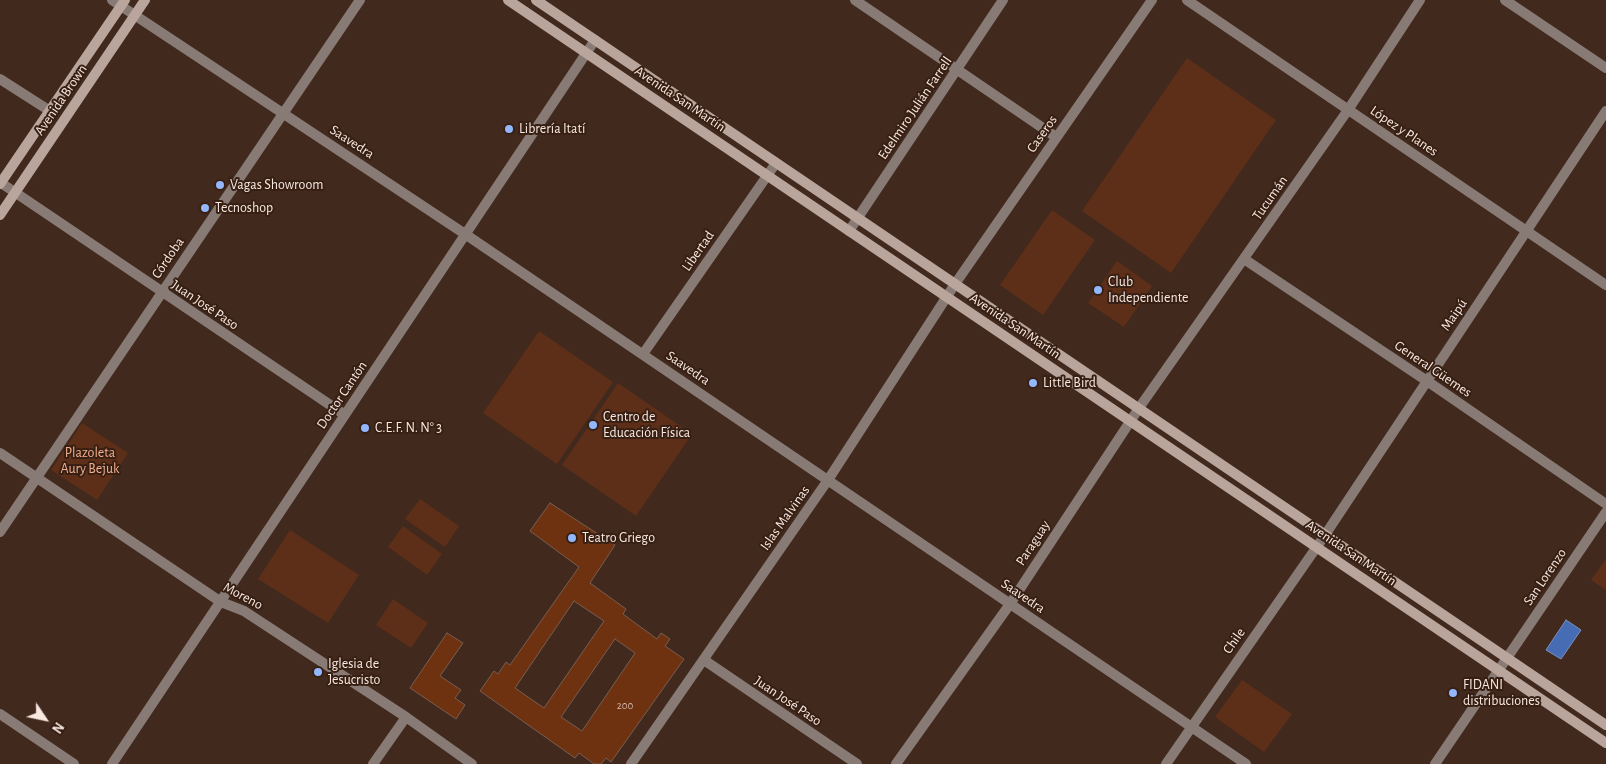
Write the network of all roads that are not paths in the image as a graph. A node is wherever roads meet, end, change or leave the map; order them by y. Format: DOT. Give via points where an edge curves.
graph roads {
  1 [pos="112,0"];
  2 [pos="145,0"];
  3 [pos="360,0"];
  4 [pos="508,0"];
  5 [pos="536,0"];
  6 [pos="856,0"];
  7 [pos="1003,0"];
  8 [pos="1152,0"];
  9 [pos="1187,0"];
  10 [pos="1420,0"];
  11 [pos="1505,0"];
  12 [pos="123,3"];
  13 [pos="135,15"];
  14 [pos="595,40"];
  15 [pos="586,53"];
  16 [pos="957,68"];
  17 [pos="1606,68"];
  18 [pos="0,79"];
  19 [pos="1348,110"];
  20 [pos="50,111"];
  21 [pos="1606,111"];
  22 [pos="283,113"];
  23 [pos="1056,137"];
  24 [pos="776,163"];
  25 [pos="768,175"];
  26 [pos="0,184"];
  27 [pos="15,193"];
  28 [pos="0,215"];
  29 [pos="857,218"];
  30 [pos="849,230"];
  31 [pos="1527,231"];
  32 [pos="465,234"];
  33 [pos="1244,259"];
  34 [pos="955,284"];
  35 [pos="1606,285"];
  36 [pos="162,292"];
  37 [pos="947,297"];
  38 [pos="643,354"];
  39 [pos="1427,381"];
  40 [pos="1139,408"];
  41 [pos="345,415"];
  42 [pos="1130,421"];
  43 [pos="0,453"];
  44 [pos="37,478"];
  45 [pos="828,480"];
  46 [pos="1606,504"];
  47 [pos="1606,512"];
  48 [pos="0,532"];
  49 [pos="1325,534"];
  50 [pos="1316,547"];
  51 [pos="221,602"];
  52 [pos="1010,604"];
  53 [pos="1506,657"];
  54 [pos="704,660"];
  55 [pos="1499,670"];
  56 [pos="0,714"];
  57 [pos="406,717"];
  58 [pos="1606,725"];
  59 [pos="1191,726"];
  60 [pos="1606,743"];
  61 [pos="74,764"];
  62 [pos="112,764"];
  63 [pos="374,764"];
  64 [pos="472,764"];
  65 [pos="631,764"];
  66 [pos="857,764"];
  67 [pos="896,764"];
  68 [pos="1166,764"];
  69 [pos="1246,764"];
  70 [pos="1435,764"];
  1 -- 12 [label="street, Saavedra"];
  2 -- 13 [label="main road, Avenida Brown"];
  3 -- 22 [label="street, Córdoba"];
  4 -- 15 [label="main road, Avenida San Martín"];
  5 -- 14 [label="main road, Avenida San Martín"];
  6 -- 16 [label="street"];
  7 -- 16 [label="street, Edelmiro Julián Farrell"];
  8 -- 23 [label="street, Caseros"];
  9 -- 19 [label="street, López y Planes"];
  10 -- 19 [label="street, Tucumán"];
  11 -- 17 [label="street"];
  12 -- 13 [label="street, Saavedra"];
  12 -- 20 [label="main road, Avenida Brown"];
  13 -- 22 [label="street, Saavedra"];
  13 -- 27 [label="main road, Avenida Brown"];
  14 -- 15 [label="street, Doctor Cantón"];
  14 -- 24 [label="main road, Avenida San Martín"];
  15 -- 25 [label="main road, Avenida San Martín"];
  15 -- 32 [label="street, Doctor Cantón"];
  16 -- 23 [label="street"];
  16 -- 29 [label="street, Edelmiro Julián Farrell"];
  18 -- 20 [label="street"];
  19 -- 31 [label="street, López y Planes"];
  19 -- 33 [label="street, Tucumán"];
  20 -- 26 [label="main road, Avenida Brown"];
  21 -- 31 [label="street, Maipú"];
  22 -- 32 [label="street, Saavedra"];
  22 -- 36 [label="street, Córdoba"];
  23 -- 34 [label="street, Caseros"];
  24 -- 25 [label="street, Libertad"];
  24 -- 29 [label="main road, Avenida San Martín"];
  25 -- 30 [label="main road, Avenida San Martín"];
  25 -- 38 [label="street, Libertad"];
  26 -- 27 [label="street, Juan José Paso"];
  27 -- 28 [label="main road, Avenida Brown"];
  27 -- 36 [label="street, Juan José Paso"];
  29 -- 30 [label="street, Edelmiro Julián Farrell"];
  29 -- 34 [label="main road, Avenida San Martín"];
  30 -- 37 [label="main road, Avenida San Martín"];
  31 -- 35 [label="street, López y Planes"];
  31 -- 39 [label="street, Maipú"];
  32 -- 38 [label="street, Saavedra"];
  32 -- 41 [label="street, Doctor Cantón"];
  33 -- 39 [label="street, General Güemes"];
  33 -- 40 [label="street, Tucumán"];
  34 -- 37 [label="street, Islas Malvinas"];
  34 -- 40 [label="main road, Avenida San Martín"];
  36 -- 41 [label="street, Juan José Paso"];
  36 -- 44 [label="street, Córdoba"];
  37 -- 42 [label="main road, Avenida San Martín"];
  37 -- 45 [label="street, Islas Malvinas"];
  38 -- 45 [label="street, Saavedra"];
  39 -- 46 [label="street, General Güemes"];
  39 -- 49 [label="street, Maipú"];
  40 -- 42 [label="street, Paraguay"];
  40 -- 49 [label="main road, Avenida San Martín"];
  41 -- 51 [label="street, Doctor Cantón"];
  42 -- 50 [label="main road, Avenida San Martín"];
  42 -- 52 [label="street, Paraguay"];
  43 -- 44 [label="street, Moreno"];
  44 -- 48 [label="street, Córdoba"];
  44 -- 51 [label="street, Moreno"];
  45 -- 52 [label="street, Saavedra"];
  45 -- 54 [label="street, Islas Malvinas"];
  47 -- 53 [label="street, San Lorenzo"];
  49 -- 50 [label="street, Chile"];
  49 -- 53 [label="main road, Avenida San Martín"];
  50 -- 55 [label="main road, Avenida San Martín"];
  50 -- 59 [label="street, Chile"];
  51 -- 57 [label="street, Moreno" via="244,611"];
  51 -- 62 [label="street, Doctor Cantón"];
  52 -- 59 [label="street, Saavedra"];
  52 -- 67 [label="street, Paraguay"];
  53 -- 55 [label="street, San Lorenzo"];
  53 -- 58 [label="main road, Avenida San Martín"];
  54 -- 65 [label="street, Islas Malvinas"];
  54 -- 66 [label="street, Juan José Paso"];
  55 -- 60 [label="main road, Avenida San Martín"];
  55 -- 70 [label="street, San Lorenzo"];
  56 -- 61 [label="street"];
  57 -- 63 [label="street"];
  57 -- 64 [label="street, Moreno"];
  59 -- 68 [label="street, Chile"];
  59 -- 69 [label="street, Saavedra"];
}
